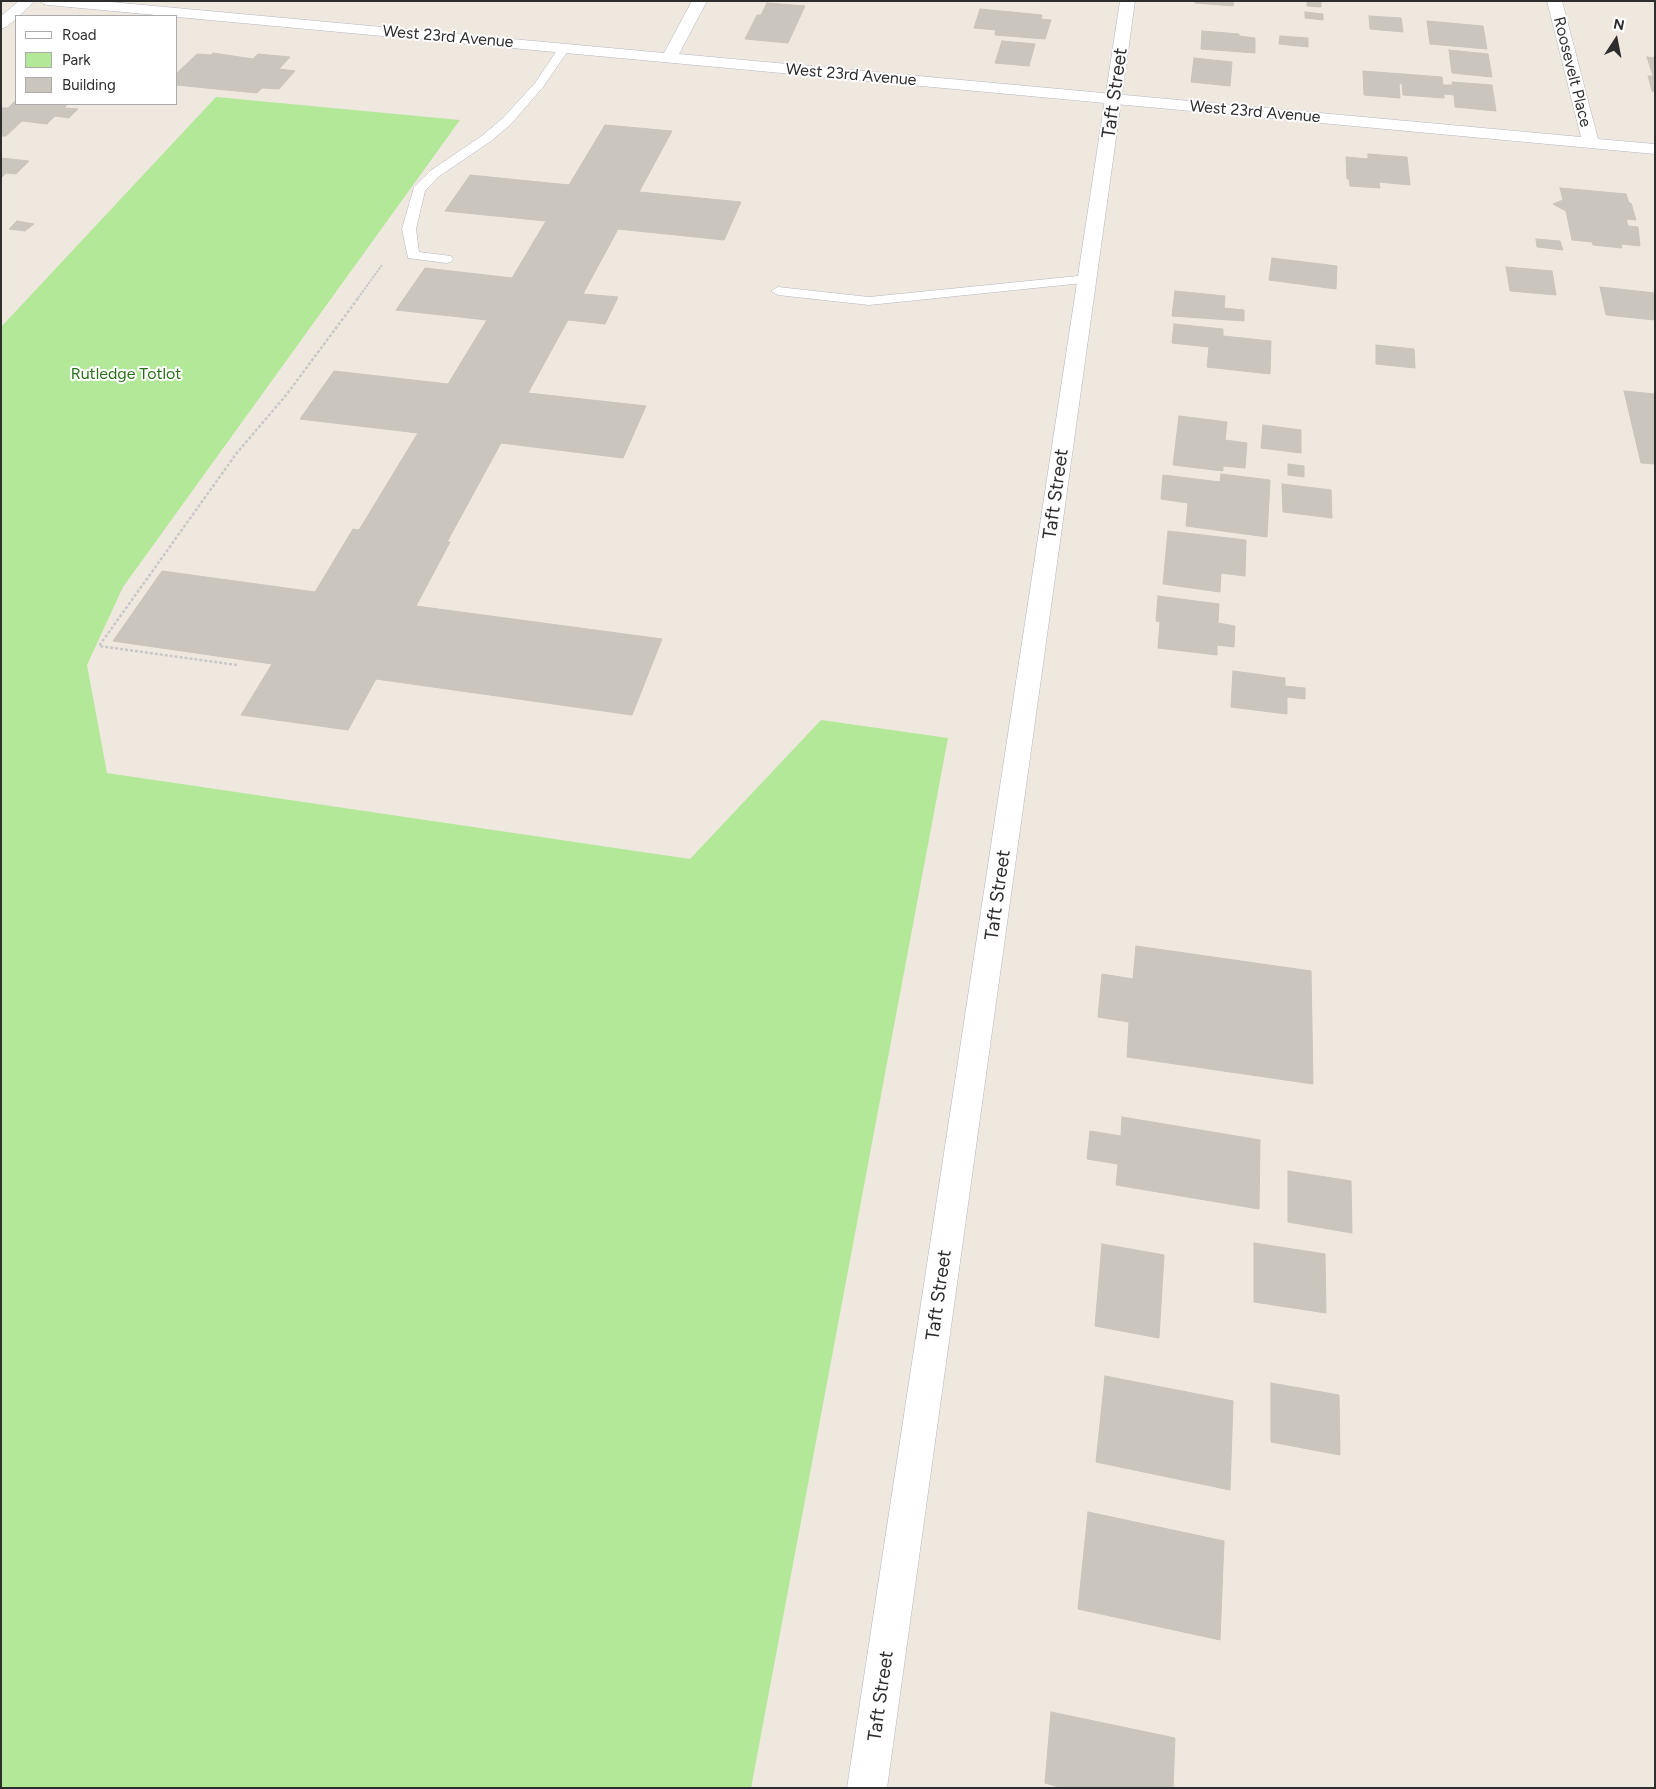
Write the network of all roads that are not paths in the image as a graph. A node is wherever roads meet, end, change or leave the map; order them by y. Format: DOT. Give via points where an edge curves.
graph roads {
  1 [pos="28,1"];
  2 [pos="48,1"];
  3 [pos="700,1"];
  4 [pos="1128,1"];
  5 [pos="1554,1"];
  6 [pos="268,5"];
  7 [pos="254,20"];
  8 [pos="1,24"];
  9 [pos="564,48"];
  10 [pos="669,58"];
  11 [pos="1114,99"];
  12 [pos="1590,143"];
  13 [pos="1655,149"];
  14 [pos="446,259"];
  15 [pos="1088,279"];
  16 [pos="778,291"];
  17 [pos="867,1788"];
  1 -- 8 [label="street"];
  2 -- 7 [label="street, West 23rd Avenue"];
  3 -- 10 [label="street"];
  4 -- 11 [label="street, Taft Street"];
  5 -- 12 [label="street, Roosevelt Place"];
  6 -- 7 [label="street"];
  7 -- 9 [label="street, West 23rd Avenue"];
  9 -- 10 [label="street, West 23rd Avenue"];
  9 -- 14 [label="lane" via="539,86 507,121 425,182 419,190 409,229 413,255"];
  10 -- 11 [label="street, West 23rd Avenue"];
  11 -- 12 [label="street, West 23rd Avenue"];
  11 -- 15 [label="street, Taft Street"];
  12 -- 13 [label="street, West 23rd Avenue"];
  15 -- 16 [label="lane" via="869,301"];
  15 -- 17 [label="street, Taft Street"];
}
